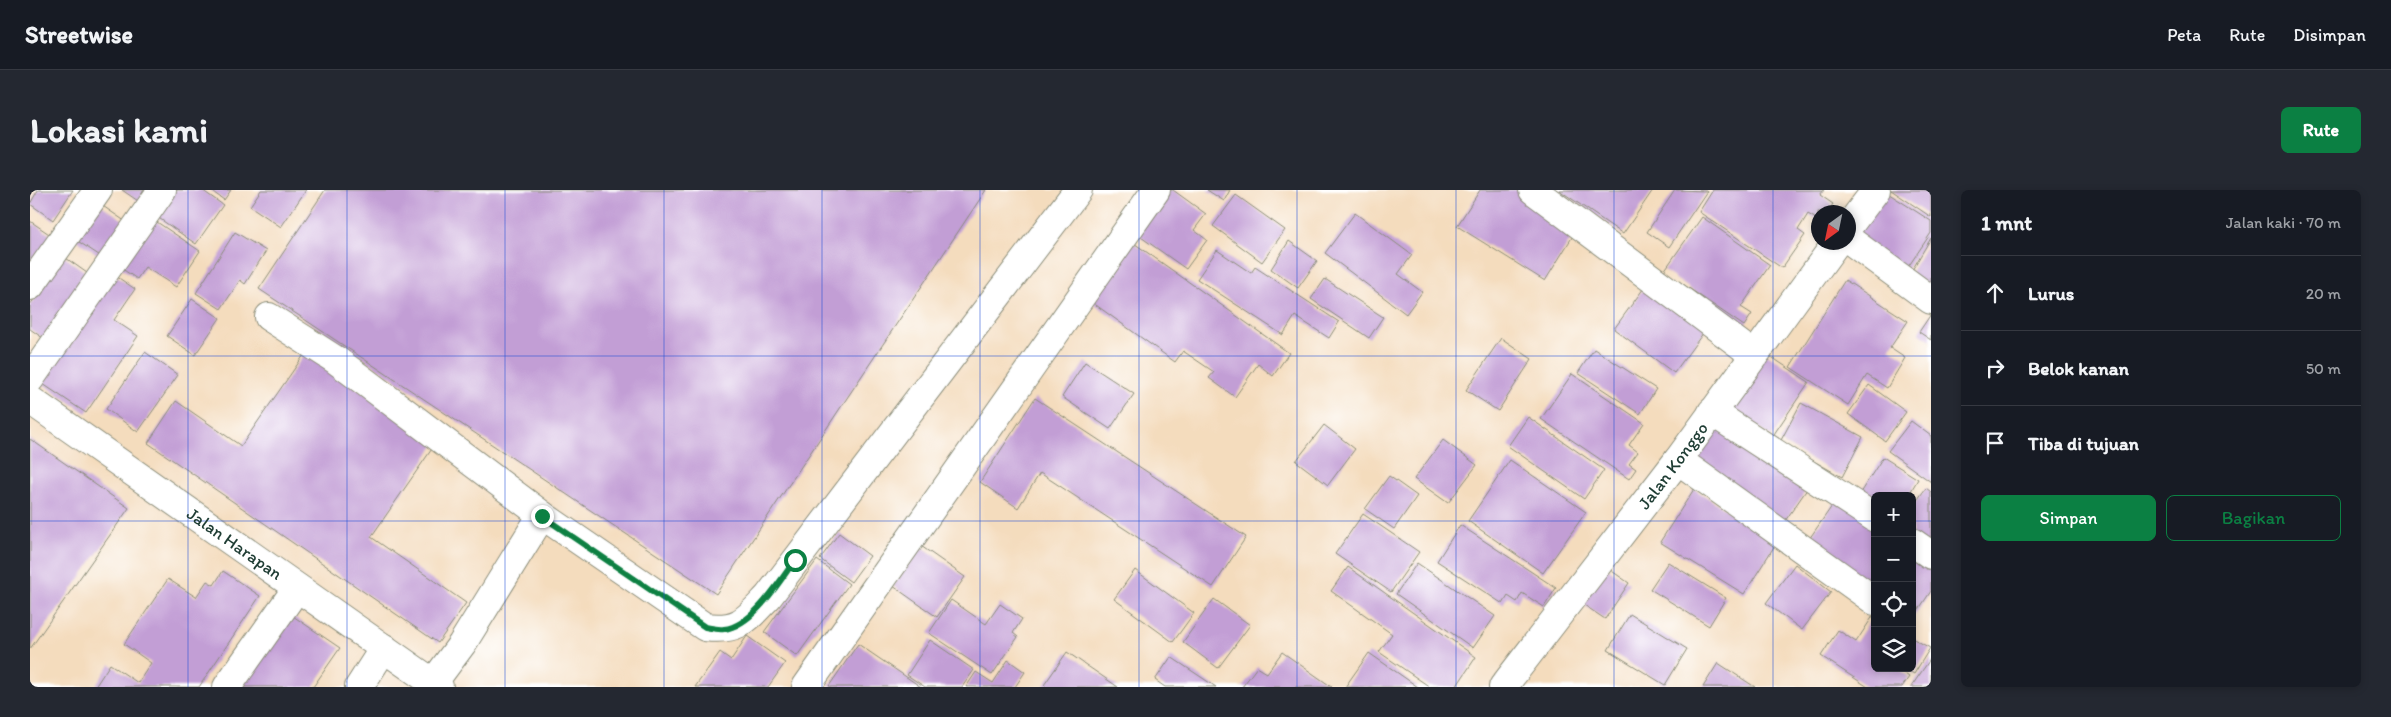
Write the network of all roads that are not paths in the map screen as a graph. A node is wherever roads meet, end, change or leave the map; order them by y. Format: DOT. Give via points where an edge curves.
graph roads {
  1 [pos="98,190"];
  2 [pos="162,190"];
  3 [pos="1078,190"];
  4 [pos="1156,190"];
  5 [pos="1534,190"];
  6 [pos="1876,190"];
  7 [pos="1856,217"];
  8 [pos="1856,245"];
  9 [pos="1831,250"];
  10 [pos="30,286"];
  11 [pos="1931,300"];
  12 [pos="270,317"];
  13 [pos="1754,355"];
  14 [pos="30,379"];
  15 [pos="30,400"];
  16 [pos="1712,412"];
  17 [pos="1678,460"];
  18 [pos="1871,515"];
  19 [pos="542,516"];
  20 [pos="1916,545"];
  21 [pos="1931,554"];
  22 [pos="297,588"];
  23 [pos="1871,598"];
  24 [pos="384,648"];
  25 [pos="436,685"];
  26 [pos="227,687"];
  27 [pos="359,687"];
  28 [pos="806,687"];
  29 [pos="1503,687"];
  1 -- 10 [label="street"];
  2 -- 14 [label="street"];
  3 -- 19 [label="street" via="768,598 742,624 724,629 705,627"];
  4 -- 28 [label="street"];
  5 -- 13 [label="street"];
  6 -- 7 [label="street"];
  8 -- 11 [label="street"];
  9 -- 13 [label="street, Jalan Konggo"];
  12 -- 19 [label="street" via="336,360"];
  13 -- 16 [label="street, Jalan Konggo"];
  15 -- 22 [label="street, Jalan Harapan"];
  16 -- 17 [label="street, Jalan Konggo"];
  16 -- 18 [label="street"];
  17 -- 23 [label="street"];
  17 -- 29 [label="street, Jalan Konggo"];
  19 -- 25 [label="street"];
  20 -- 21 [label="street"];
  22 -- 24 [label="street, Jalan Harapan"];
  22 -- 26 [label="street"];
  24 -- 25 [label="street, Jalan Harapan"];
  24 -- 27 [label="street"];
}
